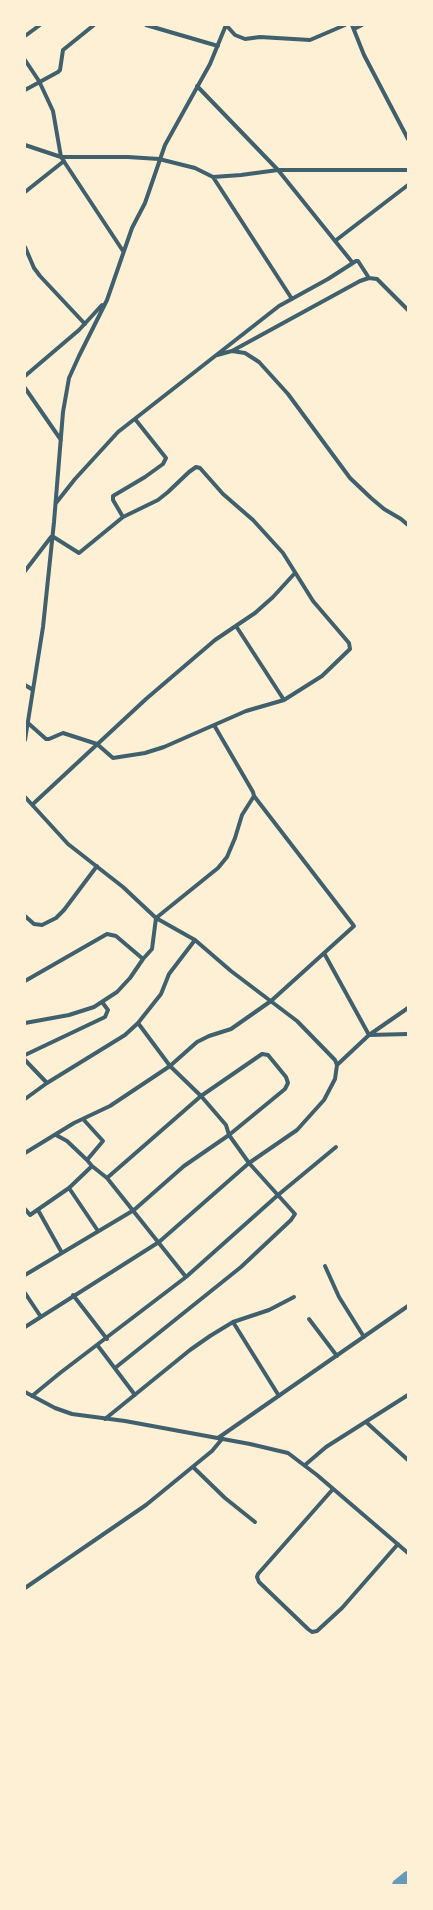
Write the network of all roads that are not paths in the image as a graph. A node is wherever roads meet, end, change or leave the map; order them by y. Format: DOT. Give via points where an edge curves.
graph roads {
  1 [pos="40,25"];
  2 [pos="94,25"];
  3 [pos="146,25"];
  4 [pos="226,25"];
  5 [pos="345,25"];
  6 [pos="362,25"];
  7 [pos="353,27"];
  8 [pos="25,36"];
  9 [pos="218,46"];
  10 [pos="25,60"];
  11 [pos="39,81"];
  12 [pos="197,86"];
  13 [pos="25,90"];
  14 [pos="406,131"];
  15 [pos="408,139"];
  16 [pos="25,146"];
  17 [pos="62,159"];
  18 [pos="159,159"];
  19 [pos="278,170"];
  20 [pos="408,170"];
  21 [pos="214,177"];
  22 [pos="408,185"];
  23 [pos="25,192"];
  24 [pos="335,241"];
  25 [pos="25,247"];
  26 [pos="123,251"];
  27 [pos="352,262"];
  28 [pos="369,278"];
  29 [pos="292,299"];
  30 [pos="107,300"];
  31 [pos="408,310"];
  32 [pos="85,324"];
  33 [pos="232,351"];
  34 [pos="214,355"];
  35 [pos="25,376"];
  36 [pos="25,388"];
  37 [pos="135,419"];
  38 [pos="61,440"];
  39 [pos="56,503"];
  40 [pos="123,517"];
  41 [pos="408,525"];
  42 [pos="52,536"];
  43 [pos="25,570"];
  44 [pos="295,574"];
  45 [pos="236,626"];
  46 [pos="25,685"];
  47 [pos="33,690"];
  48 [pos="284,700"];
  49 [pos="28,723"];
  50 [pos="214,725"];
  51 [pos="25,740"];
  52 [pos="97,744"];
  53 [pos="254,796"];
  54 [pos="25,797"];
  55 [pos="33,804"];
  56 [pos="97,866"];
  57 [pos="25,916"];
  58 [pos="156,918"];
  59 [pos="195,940"];
  60 [pos="324,954"];
  61 [pos="142,959"];
  62 [pos="25,981"];
  63 [pos="271,1001"];
  64 [pos="102,1002"];
  65 [pos="408,1008"];
  66 [pos="25,1023"];
  67 [pos="138,1023"];
  68 [pos="408,1034"];
  69 [pos="369,1035"];
  70 [pos="25,1054"];
  71 [pos="25,1060"];
  72 [pos="337,1065"];
  73 [pos="170,1066"];
  74 [pos="47,1083"];
  75 [pos="201,1096"];
  76 [pos="25,1099"];
  77 [pos="83,1119"];
  78 [pos="56,1135"];
  79 [pos="229,1135"];
  80 [pos="336,1147"];
  81 [pos="25,1153"];
  82 [pos="87,1160"];
  83 [pos="249,1163"];
  84 [pos="92,1166"];
  85 [pos="108,1178"];
  86 [pos="70,1188"];
  87 [pos="278,1195"];
  88 [pos="25,1209"];
  89 [pos="38,1210"];
  90 [pos="134,1210"];
  91 [pos="30,1215"];
  92 [pos="25,1218"];
  93 [pos="98,1232"];
  94 [pos="159,1242"];
  95 [pos="62,1252"];
  96 [pos="325,1266"];
  97 [pos="25,1275"];
  98 [pos="186,1277"];
  99 [pos="25,1293"];
  100 [pos="73,1295"];
  101 [pos="294,1297"];
  102 [pos="408,1306"];
  103 [pos="41,1316"];
  104 [pos="309,1319"];
  105 [pos="233,1322"];
  106 [pos="25,1327"];
  107 [pos="364,1337"];
  108 [pos="107,1338"];
  109 [pos="98,1346"];
  110 [pos="337,1356"];
  111 [pos="115,1368"];
  112 [pos="25,1392"];
  113 [pos="135,1395"];
  114 [pos="408,1395"];
  115 [pos="32,1396"];
  116 [pos="279,1396"];
  117 [pos="105,1419"];
  118 [pos="366,1422"];
  119 [pos="220,1439"];
  120 [pos="408,1460"];
  121 [pos="305,1465"];
  122 [pos="193,1467"];
  123 [pos="333,1489"];
  124 [pos="256,1522"];
  125 [pos="398,1544"];
  126 [pos="408,1553"];
  127 [pos="25,1588"];
  1 -- 8 [label="street"];
  2 -- 11 [label="street" via="63,50 60,70"];
  3 -- 9 [label="street"];
  4 -- 5 [label="street" via="235,35 245,39 310,40"];
  4 -- 9 [label="street"];
  6 -- 7 [label="street"];
  7 -- 14 [label="street" via="364,55"];
  9 -- 12 [label="street"];
  10 -- 11 [label="street"];
  11 -- 13 [label="street"];
  11 -- 17 [label="street" via="52,111"];
  12 -- 18 [label="street"];
  12 -- 19 [label="street"];
  14 -- 15 [label="street"];
  16 -- 17 [label="street"];
  17 -- 18 [label="street"];
  17 -- 23 [label="street"];
  17 -- 26 [label="street"];
  18 -- 21 [label="street" via="195,168"];
  18 -- 26 [label="street" via="145,203"];
  19 -- 20 [label="street"];
  19 -- 21 [label="street"];
  19 -- 24 [label="street"];
  21 -- 29 [label="street"];
  22 -- 24 [label="street"];
  24 -- 27 [label="street"];
  25 -- 32 [label="street" via="40,276"];
  26 -- 30 [label="street"];
  27 -- 28 [label="street" via="358,261"];
  27 -- 29 [label="street"];
  28 -- 31 [label="street" via="377,279"];
  28 -- 33 [label="street"];
  29 -- 34 [label="street"];
  30 -- 32 [label="street"];
  30 -- 38 [label="street" via="78,356 65,393"];
  32 -- 35 [label="street"];
  33 -- 34 [label="street"];
  33 -- 41 [label="street" via="245,353 259,362 288,394 350,478 384,509"];
  34 -- 37 [label="street"];
  36 -- 38 [label="street"];
  37 -- 39 [label="street" via="118,432"];
  37 -- 40 [label="street" via="166,458 145,477 113,496"];
  38 -- 39 [label="street"];
  39 -- 42 [label="street"];
  40 -- 42 [label="street" via="79,553"];
  40 -- 44 [label="street" via="158,500 189,472 200,468 283,553"];
  42 -- 43 [label="street"];
  42 -- 47 [label="street"];
  44 -- 45 [label="street" via="255,613"];
  44 -- 48 [label="street" via="313,602 350,646 322,676"];
  45 -- 48 [label="street"];
  45 -- 52 [label="street" via="215,640"];
  46 -- 47 [label="street"];
  47 -- 49 [label="street"];
  48 -- 50 [label="street"];
  49 -- 51 [label="street"];
  49 -- 52 [label="street" via="46,739 63,733"];
  50 -- 52 [label="street" via="164,747 132,756 113,758"];
  50 -- 53 [label="street"];
  52 -- 55 [label="street"];
  53 -- 58 [label="street" via="242,815 227,857"];
  53 -- 60 [label="street" via="354,926"];
  54 -- 55 [label="street"];
  55 -- 56 [label="street" via="68,844"];
  56 -- 57 [label="street" via="56,918 42,925 34,924"];
  56 -- 58 [label="street"];
  58 -- 59 [label="street"];
  58 -- 61 [label="street" via="152,949"];
  59 -- 63 [label="street"];
  59 -- 67 [label="street" via="169,974 161,994"];
  60 -- 63 [label="street"];
  60 -- 69 [label="street"];
  61 -- 62 [label="street" via="116,936 107,934"];
  61 -- 64 [label="street" via="117,992"];
  63 -- 72 [label="street" via="297,1021"];
  63 -- 73 [label="street" via="231,1029 197,1042"];
  64 -- 66 [label="street" via="69,1015"];
  64 -- 70 [label="street" via="108,1010 105,1017"];
  65 -- 69 [label="street"];
  67 -- 73 [label="street"];
  67 -- 74 [label="street" via="125,1035"];
  68 -- 69 [label="street"];
  69 -- 72 [label="street"];
  71 -- 74 [label="street"];
  72 -- 83 [label="street" via="335,1079 324,1100 298,1130"];
  73 -- 75 [label="street"];
  73 -- 77 [label="street" via="110,1106"];
  74 -- 76 [label="street"];
  75 -- 79 [label="street" via="226,1125"];
  75 -- 79 [label="street" via="265,1053 286,1078 285,1089"];
  75 -- 85 [label="street"];
  77 -- 78 [label="street"];
  77 -- 82 [label="street" via="103,1141"];
  78 -- 81 [label="street"];
  78 -- 82 [label="street" via="67,1140"];
  79 -- 83 [label="street"];
  79 -- 90 [label="street" via="184,1166"];
  80 -- 87 [label="street"];
  82 -- 84 [label="street"];
  83 -- 87 [label="street"];
  83 -- 94 [label="street"];
  84 -- 85 [label="street"];
  84 -- 86 [label="street"];
  85 -- 90 [label="street"];
  86 -- 89 [label="street"];
  86 -- 93 [label="street"];
  87 -- 98 [label="street"];
  87 -- 111 [label="street" via="295,1214 291,1220 242,1267"];
  88 -- 91 [label="street"];
  89 -- 91 [label="street"];
  89 -- 95 [label="street"];
  90 -- 93 [label="street"];
  90 -- 94 [label="street"];
  91 -- 92 [label="street"];
  93 -- 95 [label="street"];
  94 -- 98 [label="street"];
  94 -- 100 [label="street"];
  95 -- 97 [label="street"];
  96 -- 107 [label="street" via="339,1298"];
  98 -- 108 [label="street"];
  99 -- 103 [label="street"];
  100 -- 103 [label="street"];
  100 -- 108 [label="street"];
  101 -- 105 [label="street" via="269,1310"];
  102 -- 107 [label="street"];
  103 -- 106 [label="street"];
  104 -- 110 [label="street"];
  105 -- 113 [label="street" via="190,1350"];
  105 -- 116 [label="street"];
  107 -- 110 [label="street"];
  108 -- 109 [label="street"];
  109 -- 111 [label="street"];
  109 -- 115 [label="street"];
  110 -- 116 [label="street"];
  111 -- 113 [label="street"];
  112 -- 115 [label="street"];
  113 -- 117 [label="street"];
  114 -- 118 [label="street"];
  115 -- 117 [label="street" via="72,1414"];
  116 -- 119 [label="street"];
  117 -- 119 [label="street"];
  118 -- 120 [label="street"];
  118 -- 121 [label="street"];
  119 -- 121 [label="street" via="288,1454"];
  119 -- 122 [label="street" via="212,1451"];
  121 -- 123 [label="street"];
  122 -- 124 [label="street"];
  122 -- 127 [label="street" via="146,1505"];
  123 -- 125 [label="street"];
  123 -- 125 [label="street" via="257,1577 308,1629 318,1631"];
  125 -- 126 [label="street"];
}
